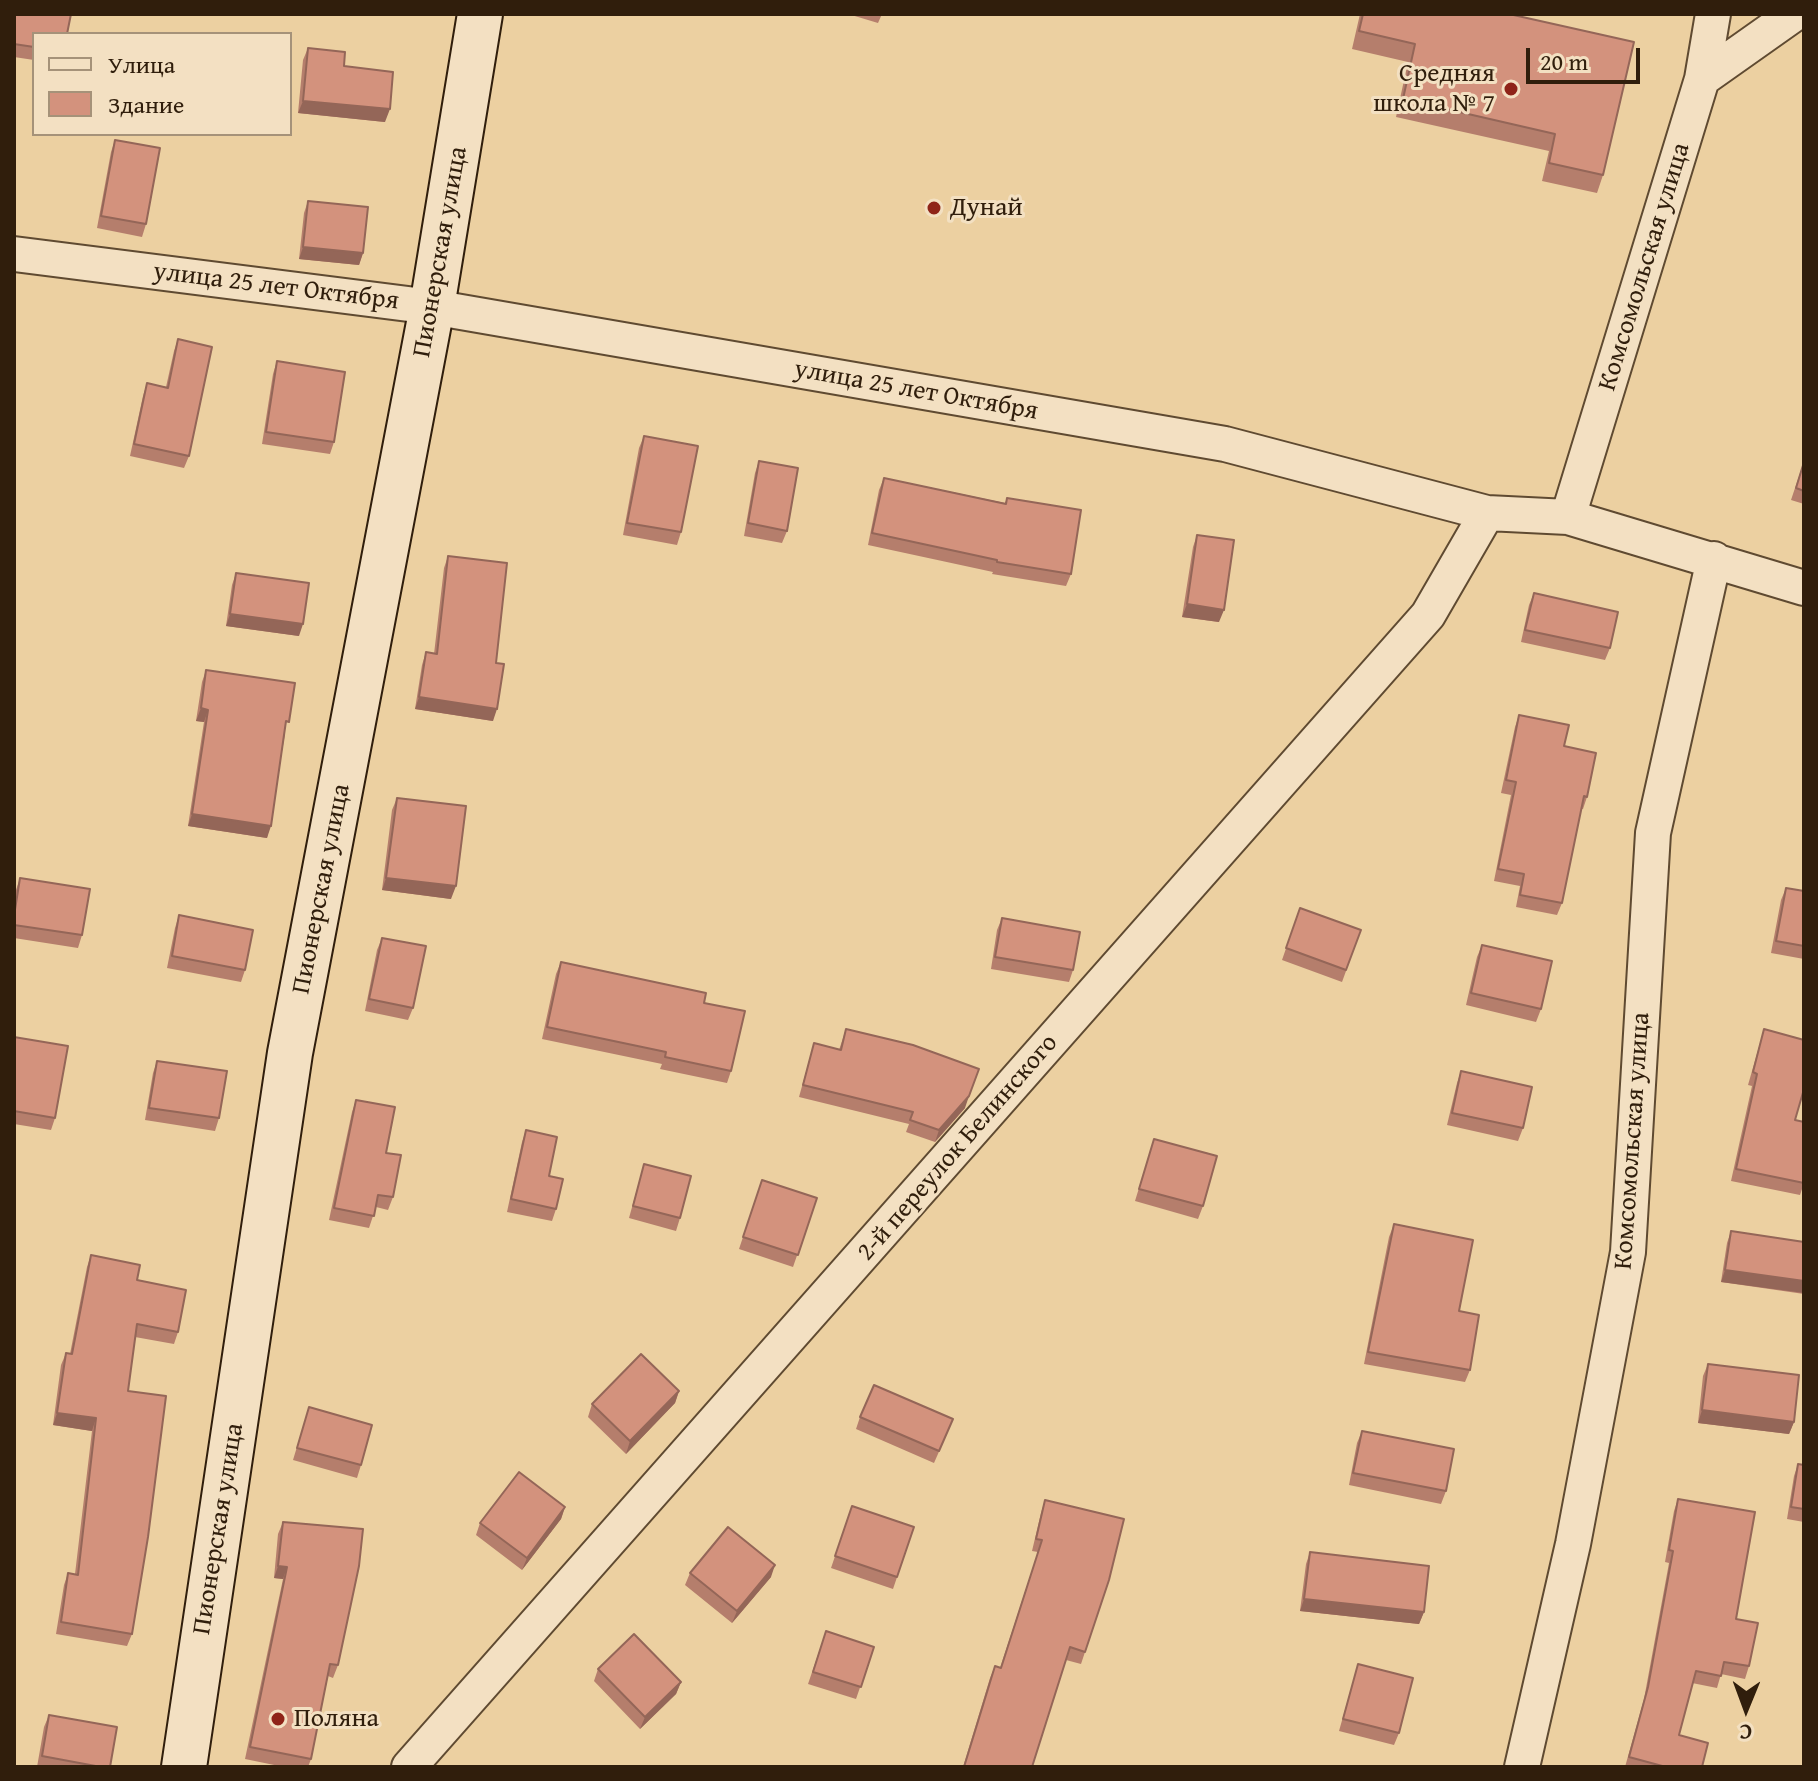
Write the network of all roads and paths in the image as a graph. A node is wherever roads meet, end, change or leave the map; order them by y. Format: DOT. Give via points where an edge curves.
graph roads {
  1 [pos="480,14"];
  2 [pos="1713,14"];
  3 [pos="1794,14"];
  4 [pos="1702,79"];
  5 [pos="14,254"];
  6 [pos="432,307"];
  7 [pos="1487,513"];
  8 [pos="1568,517"];
  9 [pos="1714,559"];
  10 [pos="1804,588"];
  11 [pos="184,1767"];
  12 [pos="409,1767"];
  13 [pos="1522,1767"];
  1 -- 6 [label="street, Пионерская улица"];
  2 -- 4 [label="street, Комсомольская улица"];
  3 -- 4 [label="street"];
  4 -- 8 [label="street, Комсомольская улица"];
  5 -- 6 [label="street, улица 25 лет Октября"];
  6 -- 7 [label="street, улица 25 лет Октября" via="1225,444"];
  6 -- 11 [label="street, Пионерская улица" via="290,1053"];
  7 -- 8 [label="street, улица 25 лет Октября"];
  7 -- 12 [label="street, 2-й переулок Белинского" via="1428,615"];
  8 -- 9 [label="street, улица 25 лет Октября"];
  9 -- 10 [label="street, улица 25 лет Октября"];
  9 -- 13 [label="street, Комсомольская улица" via="1653,833 1628,1252 1573,1544"];
}
